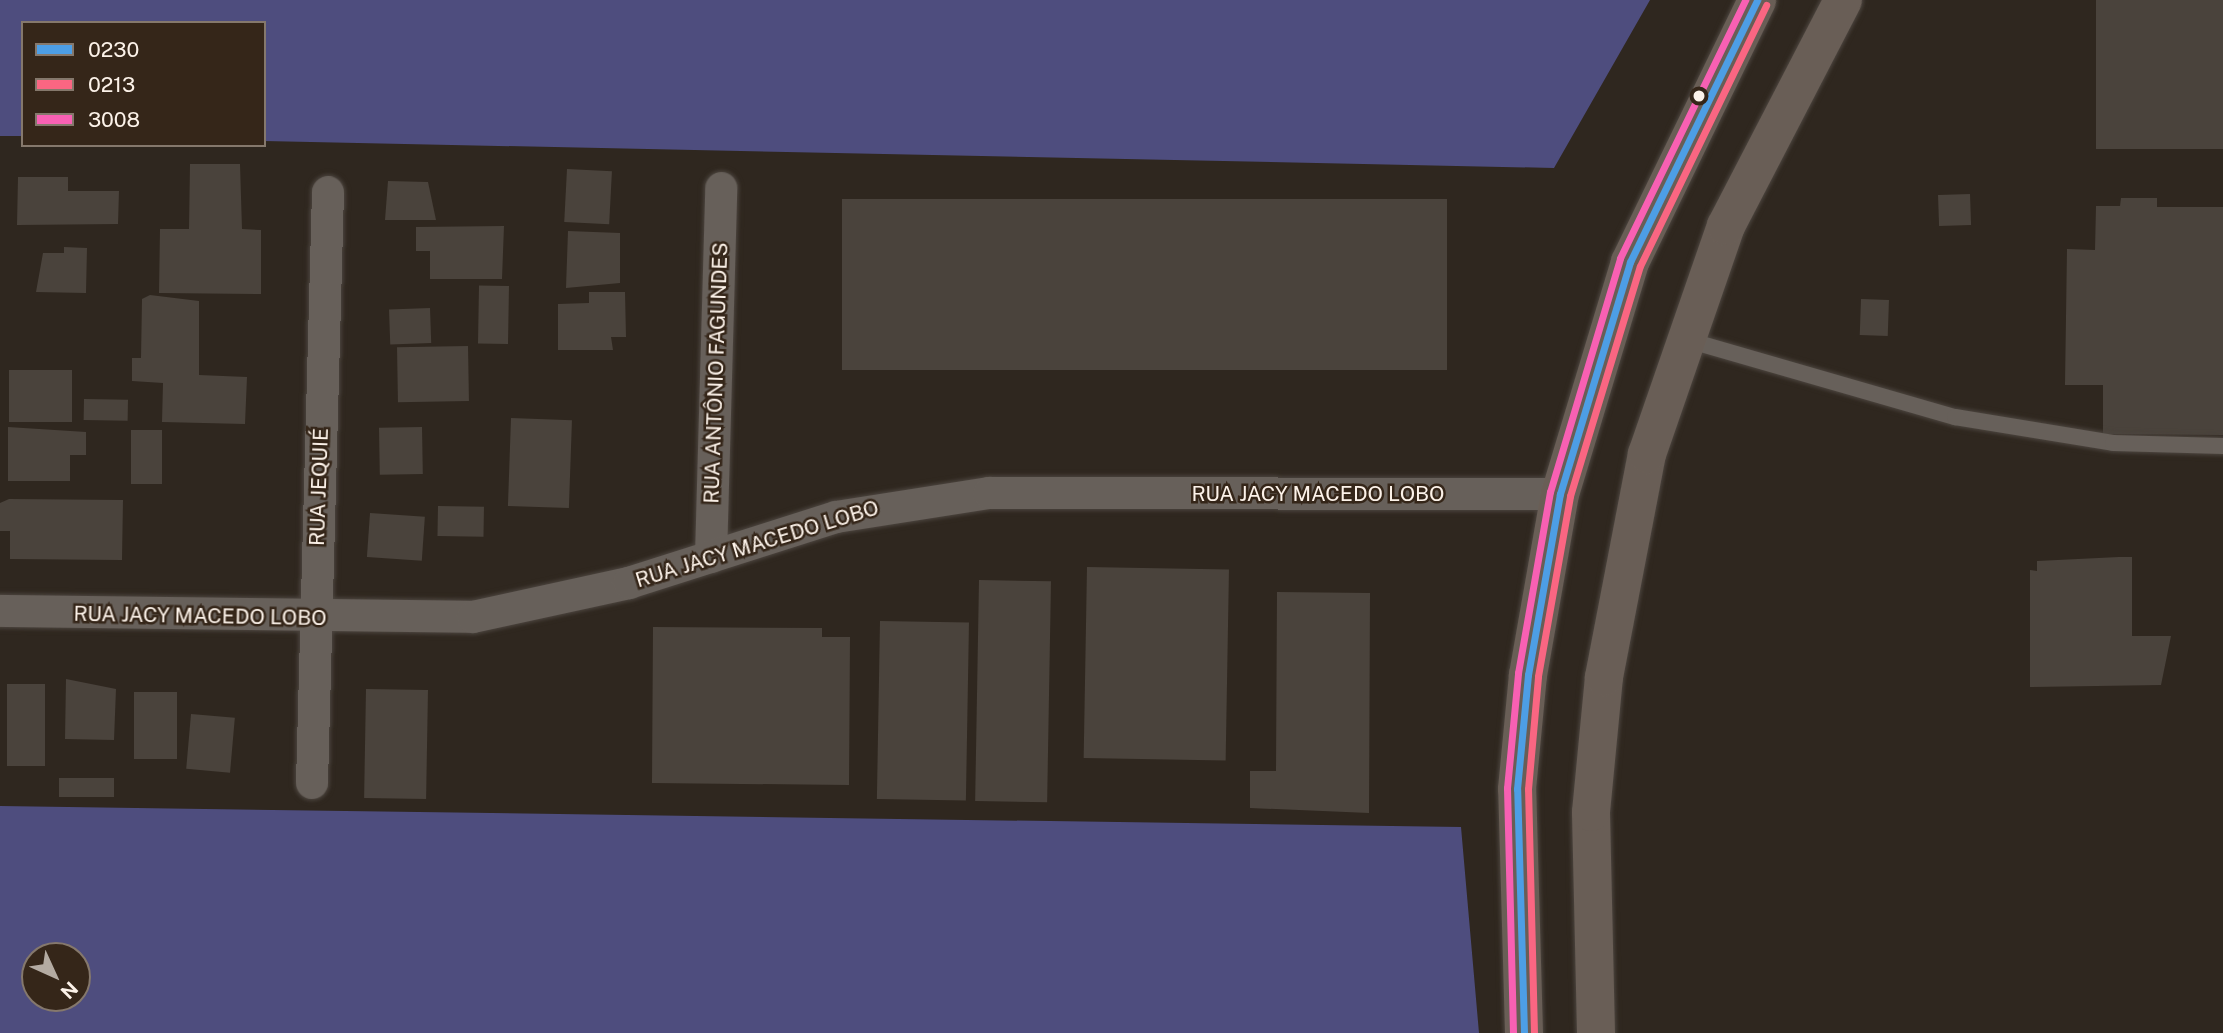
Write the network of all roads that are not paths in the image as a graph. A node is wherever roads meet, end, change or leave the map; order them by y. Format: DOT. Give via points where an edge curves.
graph roads {
  1 [pos="1757,0"];
  2 [pos="1843,0"];
  3 [pos="721,188"];
  4 [pos="328,192"];
  5 [pos="1682,338"];
  6 [pos="2223,446"];
  7 [pos="1560,494"];
  8 [pos="711,557"];
  9 [pos="0,611"];
  10 [pos="315,618"];
  11 [pos="312,783"];
  12 [pos="1524,1033"];
  13 [pos="1596,1033"];
  1 -- 7 [label="main road" via="1630,262"];
  2 -- 5 [label="main road" via="1726,226"];
  3 -- 8 [label="street, RUA ANTÔNIO FAGUNDES"];
  4 -- 10 [label="street, RUA JEQUIÉ"];
  5 -- 6 [label="lane" via="1955,417 2113,443"];
  5 -- 13 [label="main road" via="1647,454 1604,677 1591,812"];
  7 -- 8 [label="street, RUA JACY MACEDO LOBO" via="977,494 836,517"];
  7 -- 12 [label="main road" via="1528,675 1517,789"];
  8 -- 10 [label="street, RUA JACY MACEDO LOBO" via="473,617"];
  9 -- 10 [label="street, RUA JACY MACEDO LOBO"];
  10 -- 11 [label="street, RUA JEQUIÉ"];
}
